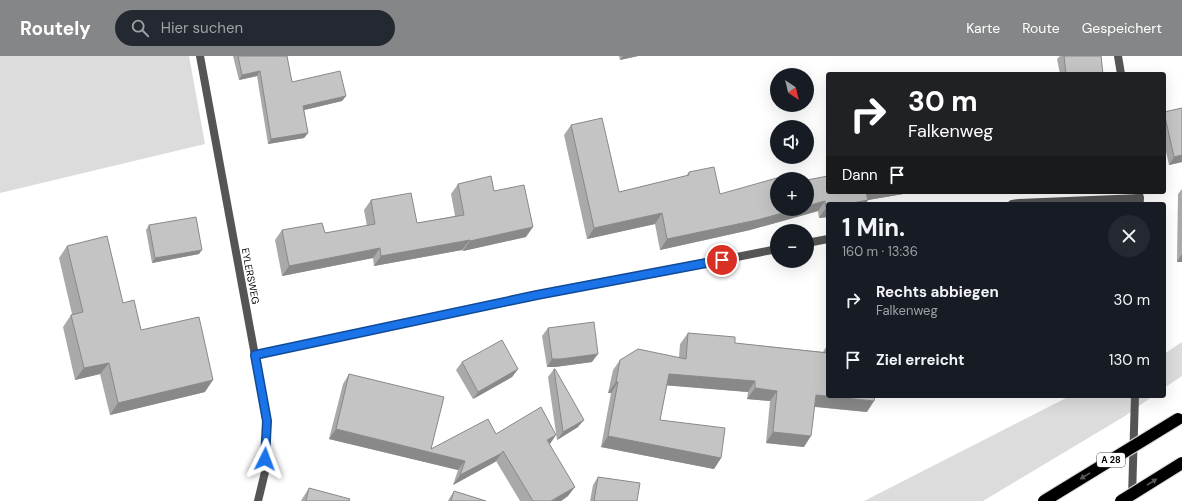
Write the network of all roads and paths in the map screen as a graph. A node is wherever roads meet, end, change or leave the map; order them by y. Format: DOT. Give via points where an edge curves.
graph roads {
  1 [pos="200,56"];
  2 [pos="1118,56"];
  3 [pos="1121,72"];
  4 [pos="1140,198"];
  5 [pos="1043,202"];
  6 [pos="826,239"];
  7 [pos="814,242"];
  8 [pos="770,250"];
  9 [pos="255,355"];
  10 [pos="1134,398"];
  11 [pos="1178,418"];
  12 [pos="1182,463"];
  13 [pos="258,501"];
  14 [pos="1044,501"];
  15 [pos="1121,501"];
  16 [pos="1132,501"];
  1 -- 9 [label="street, EYLERSWEG"];
  2 -- 3 [label="street"];
  4 -- 5 [label="street"];
  6 -- 7 [label="street"];
  8 -- 9 [label="street" via="537,295"];
  9 -- 13 [label="street, EYLERSWEG" via="267,421 264,472"];
  10 -- 16 [label="street"];
  11 -- 14 [label="highway, A 28, one-way, bridge"];
  15 -- 12 [label="highway, one-way, bridge"];
}
